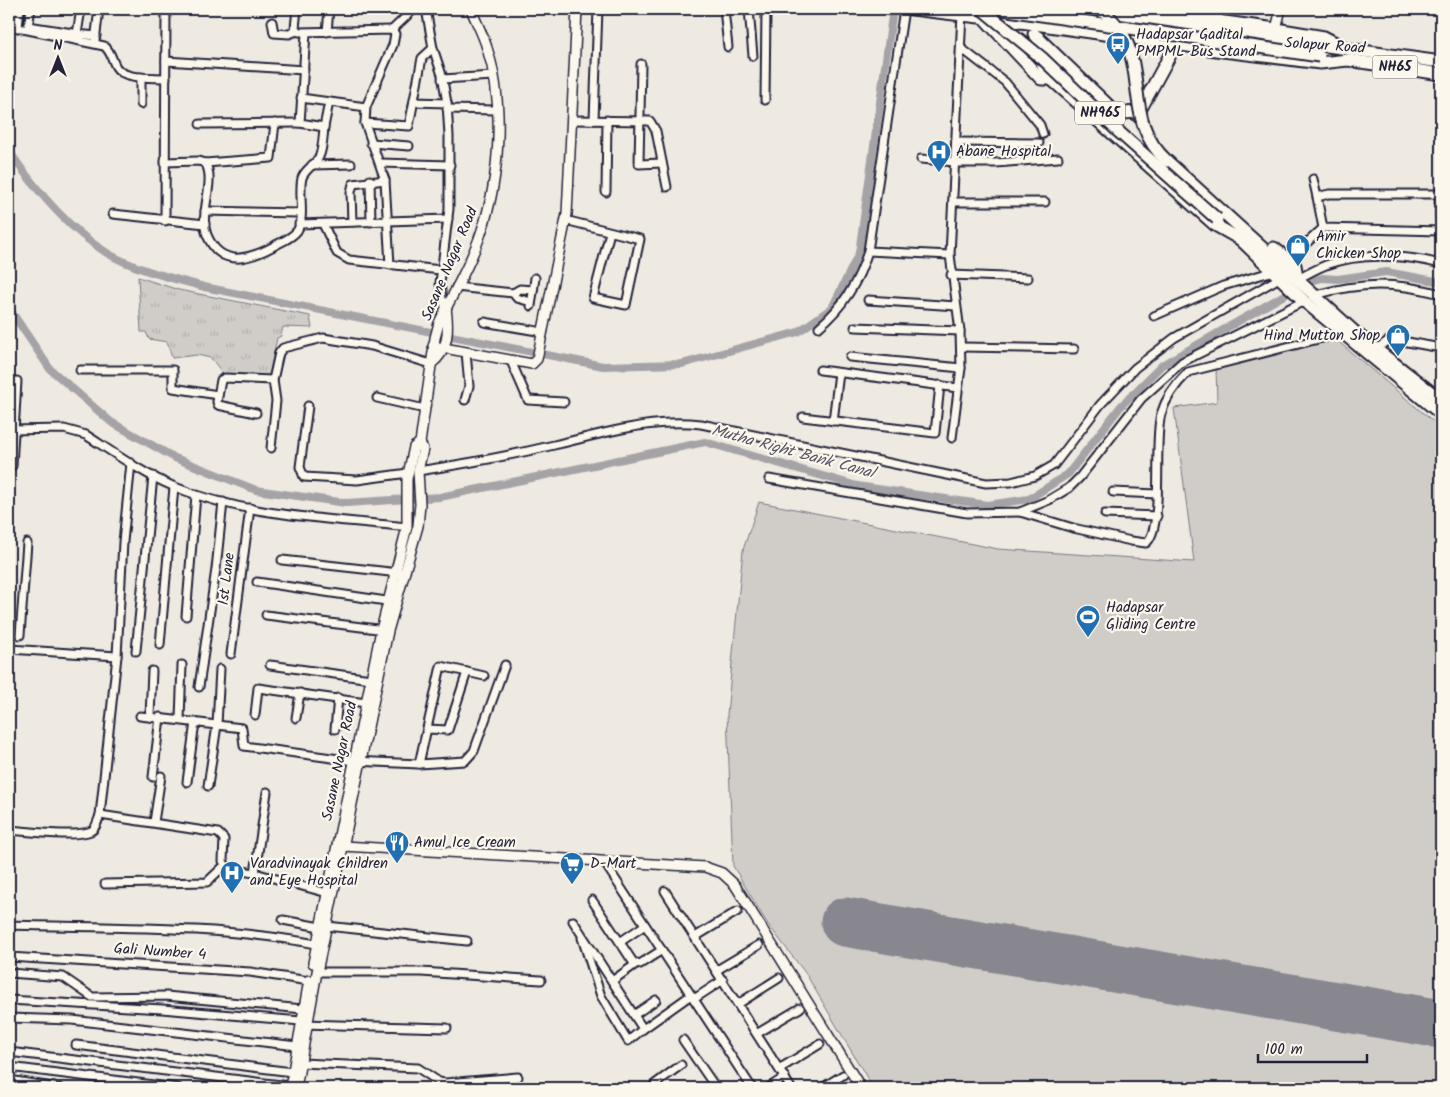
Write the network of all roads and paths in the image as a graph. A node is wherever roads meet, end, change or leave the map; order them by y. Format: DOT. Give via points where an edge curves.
graph roads {
  1 [pos="20,9"];
  2 [pos="31,9"];
  3 [pos="76,9"];
  4 [pos="81,9"];
  5 [pos="99,9"];
  6 [pos="166,9"];
  7 [pos="297,9"];
  8 [pos="329,9"];
  9 [pos="414,9"];
  10 [pos="426,9"];
  11 [pos="471,9"];
  12 [pos="577,9"];
  13 [pos="598,9"];
  14 [pos="724,9"];
  15 [pos="749,9"];
  16 [pos="766,9"];
  17 [pos="904,9"];
  18 [pos="912,9"];
  19 [pos="1001,9"];
  20 [pos="1023,9"];
  21 [pos="1062,9"];
  22 [pos="1100,9"];
  23 [pos="1129,9"];
  24 [pos="1281,9"];
  25 [pos="1162,11"];
  26 [pos="982,13"];
  27 [pos="962,14"];
  28 [pos="1218,14"];
  29 [pos="272,22"];
  30 [pos="1021,22"];
  31 [pos="9,26"];
  32 [pos="18,27"];
  33 [pos="1276,29"];
  34 [pos="392,30"];
  35 [pos="297,31"];
  36 [pos="327,32"];
  37 [pos="306,33"];
  38 [pos="96,36"];
  39 [pos="73,37"];
  40 [pos="1038,37"];
  41 [pos="95,44"];
  42 [pos="1176,44"];
  43 [pos="728,47"];
  44 [pos="433,48"];
  45 [pos="961,48"];
  46 [pos="1319,51"];
  47 [pos="1349,55"];
  48 [pos="753,56"];
  49 [pos="166,61"];
  50 [pos="1441,62"];
  51 [pos="641,64"];
  52 [pos="304,70"];
  53 [pos="1441,74"];
  54 [pos="494,76"];
  55 [pos="141,77"];
  56 [pos="166,78"];
  57 [pos="442,79"];
  58 [pos="1051,79"];
  59 [pos="301,98"];
  60 [pos="765,100"];
  61 [pos="329,102"];
  62 [pos="414,102"];
  63 [pos="141,104"];
  64 [pos="447,106"];
  65 [pos="366,107"];
  66 [pos="498,110"];
  67 [pos="1139,112"];
  68 [pos="572,120"];
  69 [pos="594,120"];
  70 [pos="607,120"];
  71 [pos="640,120"];
  72 [pos="275,123"];
  73 [pos="300,123"];
  74 [pos="365,123"];
  75 [pos="200,124"];
  76 [pos="324,127"];
  77 [pos="1043,134"];
  78 [pos="956,142"];
  79 [pos="371,143"];
  80 [pos="1039,143"];
  81 [pos="409,146"];
  82 [pos="920,158"];
  83 [pos="1058,158"];
  84 [pos="165,162"];
  85 [pos="955,162"];
  86 [pos="205,163"];
  87 [pos="380,163"];
  88 [pos="662,163"];
  89 [pos="351,164"];
  90 [pos="312,165"];
  91 [pos="450,165"];
  92 [pos="1313,179"];
  93 [pos="370,180"];
  94 [pos="385,180"];
  95 [pos="667,187"];
  96 [pos="606,192"];
  97 [pos="1440,194"];
  98 [pos="1317,197"];
  99 [pos="953,202"];
  100 [pos="1045,202"];
  101 [pos="204,211"];
  102 [pos="300,213"];
  103 [pos="113,214"];
  104 [pos="448,219"];
  105 [pos="565,220"];
  106 [pos="1440,220"];
  107 [pos="165,221"];
  108 [pos="352,222"];
  109 [pos="371,222"];
  110 [pos="387,222"];
  111 [pos="205,224"];
  112 [pos="300,224"];
  113 [pos="323,224"];
  114 [pos="1323,228"];
  115 [pos="1441,231"];
  116 [pos="610,232"];
  117 [pos="1244,242"];
  118 [pos="868,251"];
  119 [pos="950,255"];
  120 [pos="1441,264"];
  121 [pos="390,265"];
  122 [pos="441,270"];
  123 [pos="951,275"];
  124 [pos="1289,275"];
  125 [pos="535,278"];
  126 [pos="1028,278"];
  127 [pos="456,287"];
  128 [pos="513,293"];
  129 [pos="1441,294"];
  130 [pos="1308,297"];
  131 [pos="533,298"];
  132 [pos="868,300"];
  133 [pos="956,306"];
  134 [pos="446,308"];
  135 [pos="1154,316"];
  136 [pos="484,322"];
  137 [pos="443,324"];
  138 [pos="820,327"];
  139 [pos="855,327"];
  140 [pos="960,331"];
  141 [pos="543,332"];
  142 [pos="1342,333"];
  143 [pos="434,342"];
  144 [pos="445,344"];
  145 [pos="961,347"];
  146 [pos="1441,348"];
  147 [pos="1074,349"];
  148 [pos="1376,350"];
  149 [pos="466,352"];
  150 [pos="850,357"];
  151 [pos="511,361"];
  152 [pos="1182,362"];
  153 [pos="431,364"];
  154 [pos="961,368"];
  155 [pos="80,370"];
  156 [pos="820,370"];
  157 [pos="1188,372"];
  158 [pos="839,373"];
  159 [pos="273,380"];
  160 [pos="18,381"];
  161 [pos="940,385"];
  162 [pos="958,388"];
  163 [pos="218,395"];
  164 [pos="377,398"];
  165 [pos="465,400"];
  166 [pos="1441,400"];
  167 [pos="564,402"];
  168 [pos="308,406"];
  169 [pos="425,409"];
  170 [pos="256,413"];
  171 [pos="1441,414"];
  172 [pos="803,417"];
  173 [pos="833,421"];
  174 [pos="11,430"];
  175 [pos="952,438"];
  176 [pos="420,443"];
  177 [pos="271,448"];
  178 [pos="132,463"];
  179 [pos="12,466"];
  180 [pos="418,471"];
  181 [pos="408,473"];
  182 [pos="153,476"];
  183 [pos="769,479"];
  184 [pos="174,487"];
  185 [pos="1113,492"];
  186 [pos="1157,494"];
  187 [pos="196,495"];
  188 [pos="223,502"];
  189 [pos="250,508"];
  190 [pos="1020,512"];
  191 [pos="1105,514"];
  192 [pos="1157,516"];
  193 [pos="407,527"];
  194 [pos="26,543"];
  195 [pos="282,560"];
  196 [pos="400,573"];
  197 [pos="257,582"];
  198 [pos="392,601"];
  199 [pos="266,615"];
  200 [pos="186,616"];
  201 [pos="385,630"];
  202 [pos="160,645"];
  203 [pos="9,649"];
  204 [pos="19,650"];
  205 [pos="136,651"];
  206 [pos="231,654"];
  207 [pos="117,656"];
  208 [pos="182,665"];
  209 [pos="270,665"];
  210 [pos="505,665"];
  211 [pos="220,669"];
  212 [pos="152,670"];
  213 [pos="467,672"];
  214 [pos="484,676"];
  215 [pos="371,679"];
  216 [pos="199,687"];
  217 [pos="300,693"];
  218 [pos="338,698"];
  219 [pos="366,702"];
  220 [pos="255,715"];
  221 [pos="140,716"];
  222 [pos="150,716"];
  223 [pos="160,717"];
  224 [pos="296,718"];
  225 [pos="180,719"];
  226 [pos="195,722"];
  227 [pos="218,724"];
  228 [pos="335,728"];
  229 [pos="427,729"];
  230 [pos="358,761"];
  231 [pos="419,764"];
  232 [pos="161,776"];
  233 [pos="152,777"];
  234 [pos="187,782"];
  235 [pos="208,786"];
  236 [pos="267,792"];
  237 [pos="100,815"];
  238 [pos="154,822"];
  239 [pos="9,830"];
  240 [pos="343,846"];
  241 [pos="604,862"];
  242 [pos="224,866"];
  243 [pos="255,873"];
  244 [pos="105,884"];
  245 [pos="665,891"];
  246 [pos="330,893"];
  247 [pos="592,900"];
  248 [pos="738,911"];
  249 [pos="283,920"];
  250 [pos="573,921"];
  251 [pos="9,925"];
  252 [pos="645,925"];
  253 [pos="323,927"];
  254 [pos="581,933"];
  255 [pos="695,937"];
  256 [pos="467,941"];
  257 [pos="620,942"];
  258 [pos="316,944"];
  259 [pos="758,945"];
  260 [pos="662,950"];
  261 [pos="9,957"];
  262 [pos="636,964"];
  263 [pos="716,970"];
  264 [pos="317,972"];
  265 [pos="9,973"];
  266 [pos="779,978"];
  267 [pos="541,980"];
  268 [pos="723,980"];
  269 [pos="309,981"];
  270 [pos="612,981"];
  271 [pos="693,997"];
  272 [pos="9,1000"];
  273 [pos="656,1000"];
  274 [pos="738,1004"];
  275 [pos="800,1008"];
  276 [pos="303,1009"];
  277 [pos="634,1015"];
  278 [pos="9,1018"];
  279 [pos="303,1023"];
  280 [pos="447,1028"];
  281 [pos="643,1029"];
  282 [pos="758,1033"];
  283 [pos="683,1040"];
  284 [pos="820,1044"];
  285 [pos="76,1045"];
  286 [pos="297,1046"];
  287 [pos="9,1052"];
  288 [pos="300,1063"];
  289 [pos="681,1065"];
  290 [pos="9,1066"];
  291 [pos="779,1069"];
  292 [pos="292,1072"];
  293 [pos="843,1075"];
  294 [pos="518,1077"];
  295 [pos="785,1077"];
  296 [pos="9,1080"];
  297 [pos="59,1088"];
  298 [pos="178,1088"];
  299 [pos="292,1088"];
  300 [pos="658,1088"];
  301 [pos="716,1088"];
  302 [pos="752,1088"];
  303 [pos="768,1088"];
  304 [pos="792,1088"];
  305 [pos="822,1088"];
  306 [pos="861,1088"];
  1 -- 32 [label="street"];
  2 -- 39 [label="street" via="28,26"];
  3 -- 39 [label="street"];
  4 -- 38 [label="street" via="77,34"];
  5 -- 38 [label="street"];
  6 -- 49 [label="street"];
  7 -- 35 [label="street"];
  8 -- 36 [label="street"];
  9 -- 34 [label="street"];
  10 -- 44 [label="street"];
  11 -- 54 [label="street, Sasane Nagar Road" via="487,47"];
  12 -- 68 [label="street"];
  13 -- 69 [label="street"];
  14 -- 43 [label="street"];
  15 -- 48 [label="street"];
  16 -- 60 [label="street"];
  17 -- 118 [label="street"];
  18 -- 27 [label="main road"];
  19 -- 46 [label="main road, NH65, bridge"];
  20 -- 30 [label="main road"];
  21 -- 46 [label="main road, NH65, bridge"];
  22 -- 124 [label="main road, NH965, bridge" via="1123,32 1131,51 1142,121 1152,146"];
  23 -- 25 [label="main road, Solapur Road"];
  24 -- 33 [label="street"];
  25 -- 28 [label="main road, Solapur Road"];
  26 -- 27 [label="main road"];
  26 -- 30 [label="main road"];
  26 -- 58 [label="main road" via="1041,79"];
  26 -- 117 [label="main road, NH965, bridge" via="1035,52 1120,133"];
  27 -- 45 [label="street"];
  28 -- 33 [label="main road, Solapur Road"];
  29 -- 35 [label="street" via="274,33"];
  30 -- 40 [label="main road"];
  30 -- 42 [label="main road, Solapur Road"];
  31 -- 32 [label="street"];
  32 -- 39 [label="street"];
  33 -- 47 [label="main road, Solapur Road" via="1324,37"];
  34 -- 36 [label="street"];
  34 -- 65 [label="street" via="395,34 393,45"];
  35 -- 37 [label="street"];
  36 -- 37 [label="street"];
  37 -- 52 [label="street"];
  38 -- 41 [label="street"];
  39 -- 41 [label="street"];
  40 -- 58 [label="main road, NH965" via="1042,66"];
  40 -- 67 [label="main road" via="1113,110"];
  41 -- 55 [label="street" via="109,50 116,68 122,73"];
  42 -- 47 [label="main road, Solapur Road" via="1320,63"];
  42 -- 67 [label="main road, NH965"];
  44 -- 57 [label="street"];
  44 -- 62 [label="street" via="422,58"];
  45 -- 77 [label="street" via="1005,82 1040,125"];
  45 -- 78 [label="street"];
  46 -- 47 [label="main road, NH65"];
  47 -- 50 [label="main road, Solapur Road / NH65"];
  47 -- 53 [label="main road, Solapur Road / NH65"];
  49 -- 52 [label="street"];
  49 -- 56 [label="street"];
  51 -- 71 [label="street"];
  52 -- 59 [label="street"];
  54 -- 57 [label="street"];
  54 -- 66 [label="street, Sasane Nagar Road"];
  55 -- 56 [label="street"];
  55 -- 63 [label="street"];
  56 -- 84 [label="street"];
  57 -- 64 [label="street"];
  58 -- 117 [label="main road, NH965" via="1215,225"];
  59 -- 61 [label="street"];
  59 -- 73 [label="street"];
  61 -- 65 [label="street"];
  61 -- 76 [label="street"];
  62 -- 64 [label="street"];
  62 -- 74 [label="street" via="409,126"];
  64 -- 66 [label="street"];
  64 -- 91 [label="street"];
  65 -- 74 [label="street"];
  66 -- 127 [label="street, Sasane Nagar Road" via="492,199 481,234"];
  67 -- 124 [label="main road, NH965" via="1144,134"];
  68 -- 69 [label="street"];
  68 -- 105 [label="street"];
  69 -- 70 [label="street"];
  70 -- 71 [label="street"];
  70 -- 96 [label="street"];
  71 -- 88 [label="street" via="654,124"];
  71 -- 88 [label="street" via="639,164"];
  72 -- 73 [label="street"];
  72 -- 75 [label="street"];
  72 -- 86 [label="street" via="271,158"];
  73 -- 76 [label="street"];
  74 -- 79 [label="street"];
  76 -- 90 [label="street" via="320,155"];
  78 -- 80 [label="street"];
  78 -- 85 [label="street"];
  79 -- 81 [label="street"];
  79 -- 87 [label="street"];
  82 -- 85 [label="street"];
  83 -- 85 [label="street" via="996,163"];
  84 -- 86 [label="street"];
  84 -- 107 [label="street"];
  85 -- 99 [label="street"];
  86 -- 101 [label="street" via="209,178"];
  87 -- 91 [label="street"];
  87 -- 94 [label="street"];
  88 -- 95 [label="street"];
  89 -- 90 [label="street"];
  90 -- 102 [label="street" via="302,178"];
  91 -- 104 [label="street"];
  92 -- 98 [label="street"];
  93 -- 94 [label="street"];
  93 -- 108 [label="street" via="351,186"];
  93 -- 109 [label="street"];
  94 -- 110 [label="street"];
  97 -- 98 [label="street" via="1329,194"];
  97 -- 106 [label="street"];
  98 -- 114 [label="street"];
  99 -- 100 [label="street"];
  99 -- 119 [label="street"];
  101 -- 102 [label="street"];
  101 -- 111 [label="street"];
  102 -- 112 [label="street"];
  103 -- 107 [label="street"];
  104 -- 110 [label="street"];
  104 -- 122 [label="street"];
  105 -- 116 [label="street"];
  105 -- 141 [label="street"];
  107 -- 111 [label="street"];
  108 -- 109 [label="street"];
  108 -- 113 [label="street"];
  109 -- 110 [label="street"];
  110 -- 121 [label="street"];
  111 -- 112 [label="street" via="206,234 216,249 238,259 254,257 290,237"];
  112 -- 113 [label="street"];
  113 -- 121 [label="street" via="332,245 342,257"];
  114 -- 115 [label="street"];
  114 -- 124 [label="street"];
  116 -- 116 [label="street" via="640,239 626,305 593,298"];
  117 -- 124 [label="main road, NH965"];
  118 -- 119 [label="street"];
  118 -- 138 [label="street" via="855,284"];
  119 -- 123 [label="street"];
  120 -- 124 [label="street" via="1379,256"];
  121 -- 122 [label="street"];
  122 -- 134 [label="street" via="440,291"];
  123 -- 126 [label="street"];
  123 -- 133 [label="street"];
  124 -- 130 [label="main road, NH965"];
  124 -- 135 [label="street" via="1223,286"];
  124 -- 180 [label="street" via="1174,338 1135,368 1100,405 1054,465 1035,476 1011,482 986,483 681,422 629,428 487,461"];
  125 -- 131 [label="street"];
  127 -- 128 [label="street"];
  127 -- 134 [label="street, Sasane Nagar Road"];
  128 -- 131 [label="street" via="517,298"];
  128 -- 131 [label="street" via="520,289"];
  129 -- 130 [label="street" via="1379,284"];
  130 -- 142 [label="main road, NH965"];
  130 -- 148 [label="main road, NH965"];
  130 -- 152 [label="street"];
  132 -- 133 [label="street"];
  133 -- 140 [label="street"];
  134 -- 137 [label="street, Sasane Nagar Road"];
  136 -- 141 [label="street"];
  137 -- 143 [label="street, Sasane Nagar Road"];
  137 -- 144 [label="street"];
  139 -- 140 [label="street"];
  140 -- 145 [label="street"];
  141 -- 151 [label="street" via="538,359 532,364"];
  142 -- 157 [label="street"];
  142 -- 171 [label="main road, NH965"];
  143 -- 144 [label="street"];
  143 -- 153 [label="street, Sasane Nagar Road"];
  144 -- 149 [label="street"];
  144 -- 153 [label="street" via="440,358"];
  145 -- 147 [label="street"];
  145 -- 154 [label="street"];
  146 -- 148 [label="street" via="1391,339"];
  148 -- 166 [label="main road, NH965"];
  149 -- 151 [label="street"];
  149 -- 165 [label="street" via="469,386"];
  150 -- 154 [label="street"];
  151 -- 167 [label="street" via="528,400"];
  152 -- 157 [label="street"];
  152 -- 190 [label="street" via="1140,399 1069,488"];
  153 -- 159 [label="street" via="372,346 324,338 281,350"];
  153 -- 169 [label="street, Sasane Nagar Road"];
  154 -- 162 [label="street"];
  155 -- 163 [label="street" via="173,370 172,388"];
  156 -- 158 [label="street"];
  157 -- 186 [label="street" via="1175,384 1161,415 1157,435"];
  158 -- 161 [label="street"];
  158 -- 173 [label="street"];
  159 -- 163 [label="street" via="223,379"];
  159 -- 177 [label="street" via="276,401"];
  160 -- 174 [label="street"];
  161 -- 162 [label="street"];
  161 -- 173 [label="street" via="935,433"];
  162 -- 175 [label="street"];
  163 -- 170 [label="street" via="218,405"];
  164 -- 169 [label="street"];
  168 -- 181 [label="street" via="300,467 304,477 357,480"];
  169 -- 176 [label="street, Sasane Nagar Road"];
  172 -- 173 [label="street"];
  174 -- 178 [label="street" via="74,431"];
  174 -- 179 [label="street"];
  176 -- 180 [label="street, Sasane Nagar Road" via="423,449"];
  176 -- 181 [label="street, Sasane Nagar Road" via="414,447"];
  178 -- 182 [label="street"];
  178 -- 207 [label="street" via="123,542"];
  180 -- 196 [label="street, Sasane Nagar Road" via="418,526"];
  181 -- 193 [label="street, Sasane Nagar Road"];
  182 -- 184 [label="street"];
  182 -- 205 [label="street"];
  183 -- 190 [label="street" via="967,513"];
  184 -- 187 [label="street"];
  184 -- 202 [label="street"];
  185 -- 186 [label="street"];
  186 -- 192 [label="street"];
  187 -- 188 [label="street"];
  187 -- 200 [label="street"];
  188 -- 189 [label="street"];
  188 -- 216 [label="street"];
  189 -- 193 [label="street"];
  189 -- 206 [label="street, 1st Lane"];
  190 -- 192 [label="street" via="1131,542 1146,542 1153,533"];
  191 -- 192 [label="street"];
  193 -- 196 [label="street, Sasane Nagar Road"];
  194 -- 204 [label="street"];
  195 -- 196 [label="street"];
  196 -- 198 [label="street, Sasane Nagar Road"];
  197 -- 198 [label="street"];
  198 -- 201 [label="street, Sasane Nagar Road"];
  199 -- 201 [label="street"];
  201 -- 215 [label="street, Sasane Nagar Road"];
  201 -- 230 [label="street, Sasane Nagar Road"];
  203 -- 204 [label="street"];
  204 -- 207 [label="street"];
  207 -- 237 [label="street"];
  208 -- 225 [label="street"];
  209 -- 215 [label="street"];
  210 -- 231 [label="street" via="471,757 465,761"];
  211 -- 227 [label="street"];
  212 -- 222 [label="street"];
  213 -- 214 [label="street"];
  213 -- 229 [label="street" via="448,730"];
  213 -- 229 [label="street" via="441,666"];
  215 -- 219 [label="street, Sasane Nagar Road"];
  217 -- 218 [label="street"];
  217 -- 220 [label="street" via="258,688"];
  217 -- 224 [label="street"];
  218 -- 219 [label="street"];
  218 -- 228 [label="street"];
  219 -- 230 [label="street, Sasane Nagar Road"];
  221 -- 222 [label="street"];
  222 -- 223 [label="street"];
  223 -- 225 [label="street"];
  223 -- 233 [label="street"];
  225 -- 226 [label="street"];
  226 -- 227 [label="street"];
  226 -- 234 [label="street"];
  227 -- 230 [label="street" via="242,728 244,746"];
  227 -- 235 [label="street"];
  229 -- 231 [label="street"];
  230 -- 231 [label="street"];
  230 -- 240 [label="street, Sasane Nagar Road"];
  230 -- 246 [label="street, Sasane Nagar Road"];
  232 -- 238 [label="street"];
  236 -- 243 [label="street"];
  237 -- 238 [label="street"];
  237 -- 239 [label="street" via="90,832"];
  238 -- 242 [label="street" via="218,833 224,839"];
  240 -- 241 [label="street"];
  240 -- 246 [label="street, Sasane Nagar Road"];
  241 -- 252 [label="street"];
  241 -- 306 [label="street" via="705,867 722,873 735,885"];
  242 -- 243 [label="street"];
  242 -- 244 [label="street" via="207,882"];
  243 -- 246 [label="street"];
  245 -- 255 [label="street"];
  246 -- 253 [label="street, Sasane Nagar Road"];
  247 -- 257 [label="street"];
  248 -- 255 [label="street"];
  249 -- 253 [label="street"];
  250 -- 254 [label="street"];
  251 -- 258 [label="street" via="276,936"];
  252 -- 257 [label="street"];
  252 -- 260 [label="street"];
  253 -- 256 [label="street"];
  253 -- 258 [label="street, Sasane Nagar Road"];
  253 -- 264 [label="street, Sasane Nagar Road"];
  254 -- 270 [label="street"];
  254 -- 281 [label="street" via="601,996 615,1022 628,1041"];
  255 -- 263 [label="street"];
  257 -- 262 [label="street"];
  258 -- 269 [label="street, Sasane Nagar Road"];
  259 -- 263 [label="street"];
  260 -- 262 [label="street"];
  260 -- 271 [label="street"];
  261 -- 269 [label="street, Gali Number 4" via="250,972"];
  262 -- 270 [label="street"];
  263 -- 268 [label="street"];
  264 -- 267 [label="street" via="421,972"];
  264 -- 279 [label="street, Sasane Nagar Road"];
  265 -- 276 [label="street" via="62,977 92,997 166,996"];
  266 -- 274 [label="street"];
  268 -- 271 [label="street"];
  268 -- 274 [label="street"];
  269 -- 276 [label="street, Sasane Nagar Road"];
  270 -- 277 [label="street"];
  271 -- 281 [label="street"];
  271 -- 302 [label="street"];
  272 -- 279 [label="street" via="162,1009"];
  273 -- 277 [label="street"];
  274 -- 282 [label="street"];
  275 -- 282 [label="street"];
  276 -- 279 [label="street, Sasane Nagar Road"];
  277 -- 281 [label="street"];
  278 -- 286 [label="street" via="72,1020"];
  279 -- 280 [label="street"];
  279 -- 286 [label="street, Sasane Nagar Road"];
  279 -- 288 [label="street, Sasane Nagar Road"];
  282 -- 291 [label="street"];
  283 -- 301 [label="street"];
  284 -- 291 [label="street"];
  285 -- 292 [label="street"];
  286 -- 292 [label="street, Sasane Nagar Road"];
  287 -- 299 [label="street"];
  288 -- 294 [label="street" via="418,1068 445,1083"];
  288 -- 299 [label="street, Sasane Nagar Road"];
  289 -- 300 [label="street" via="655,1084"];
  290 -- 298 [label="street"];
  291 -- 295 [label="street"];
  292 -- 299 [label="street, Sasane Nagar Road"];
  293 -- 305 [label="street"];
  295 -- 303 [label="street"];
  295 -- 304 [label="street"];
  296 -- 297 [label="street"];
}
